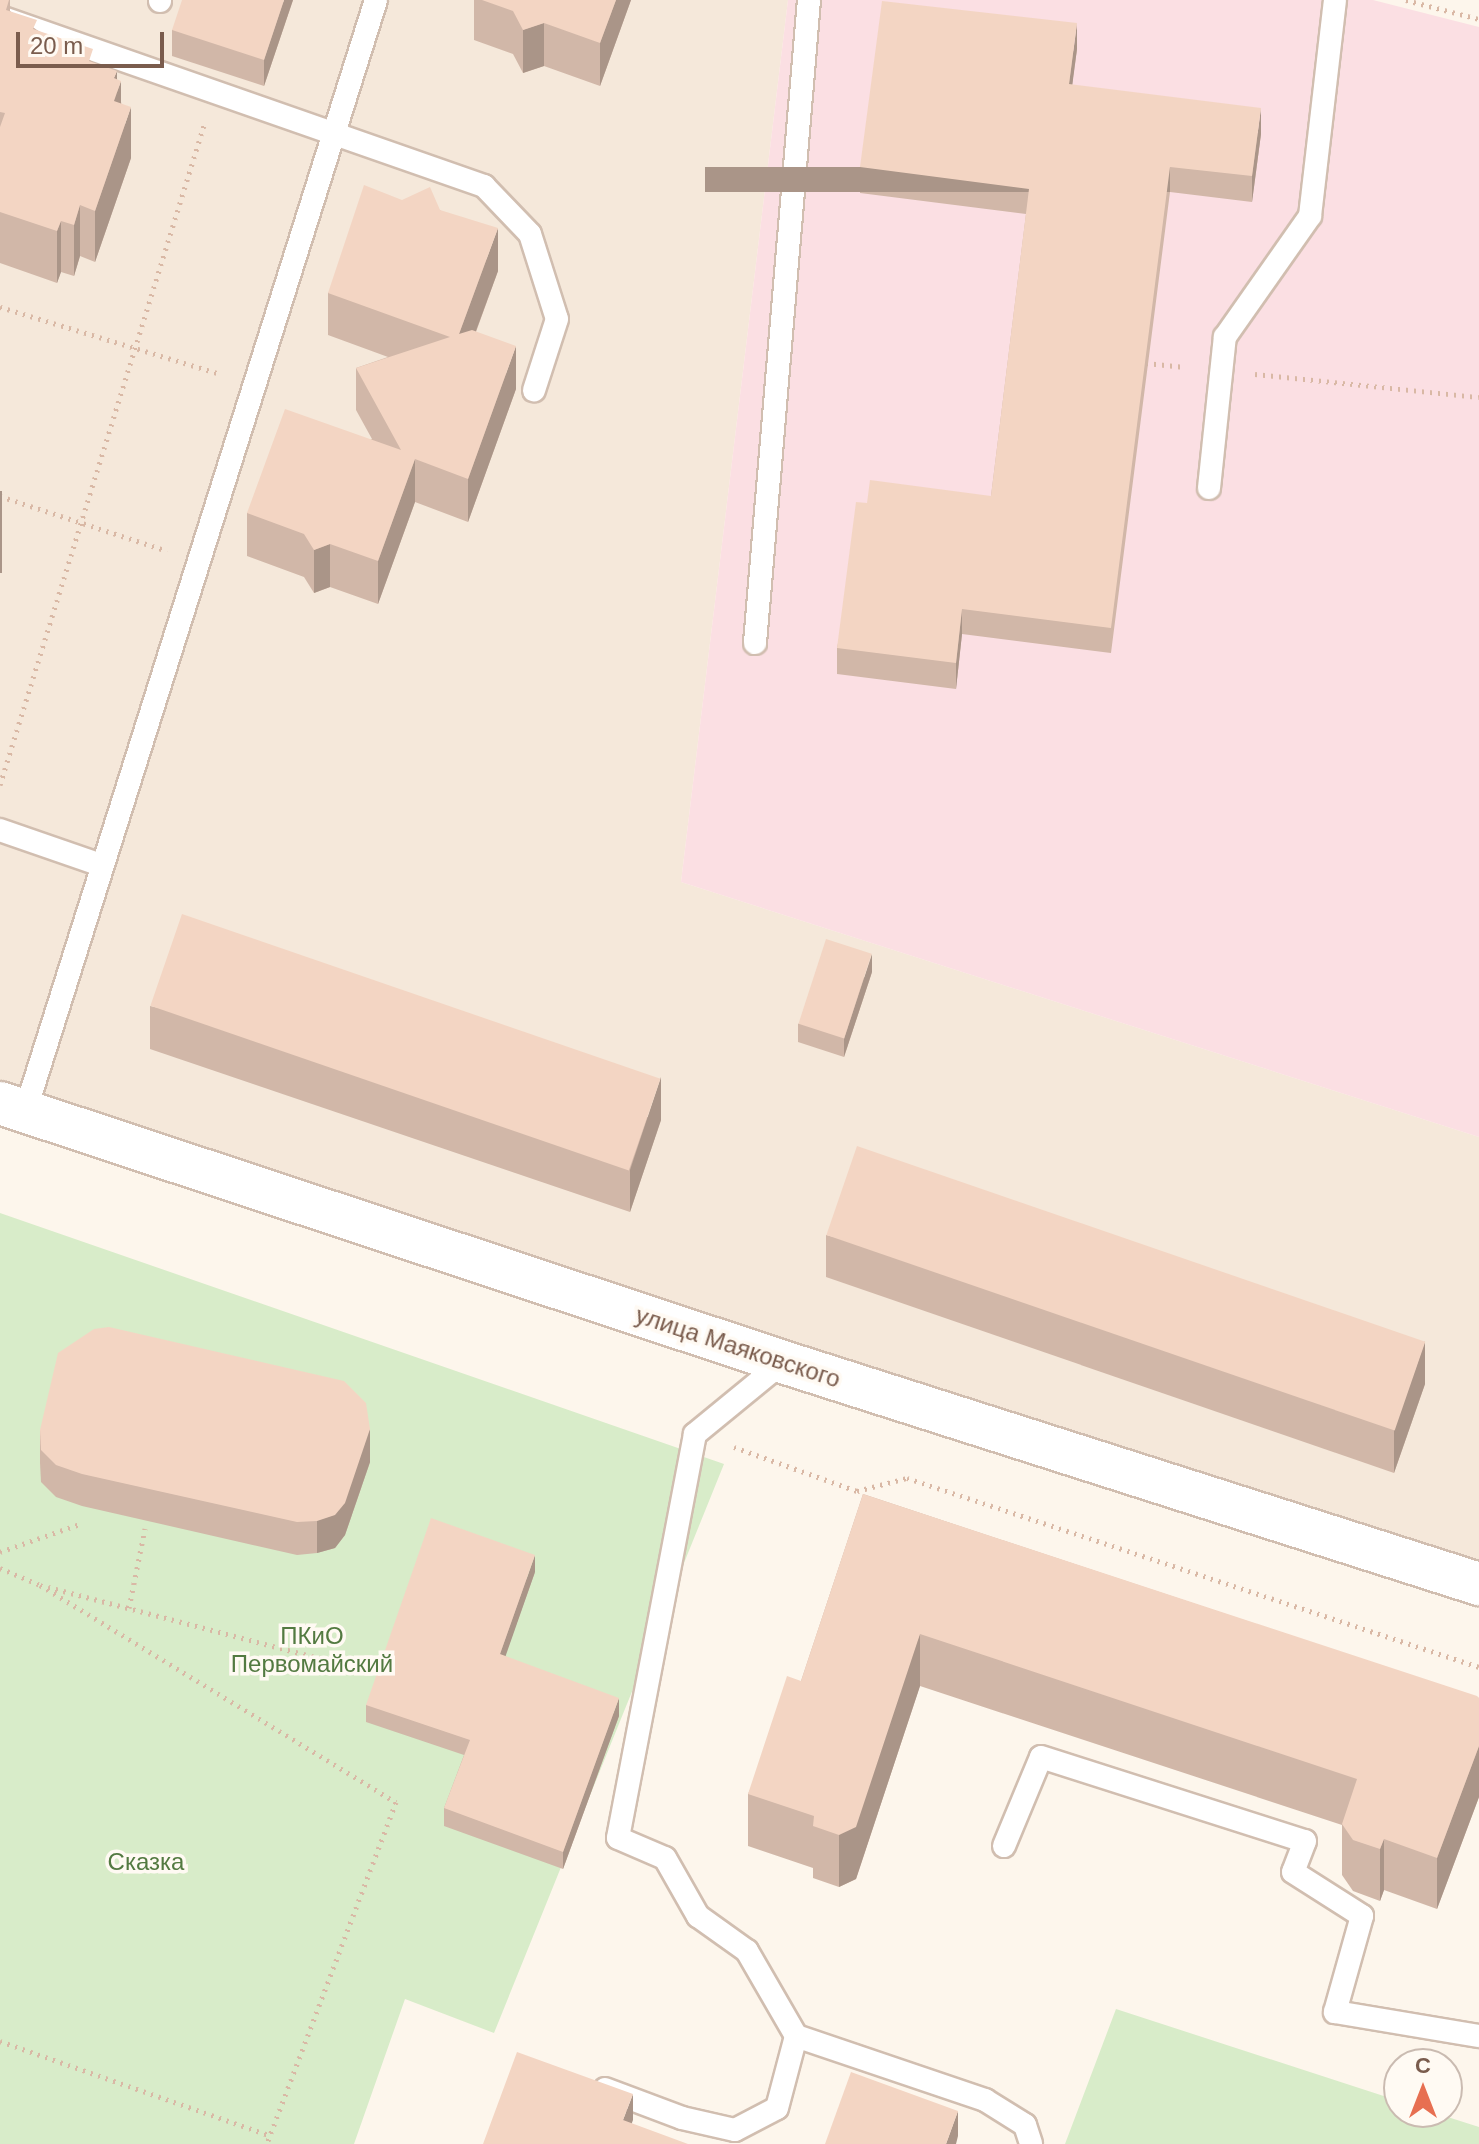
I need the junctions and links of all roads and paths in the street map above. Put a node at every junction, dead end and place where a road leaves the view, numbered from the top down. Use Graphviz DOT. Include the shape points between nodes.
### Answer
graph roads {
  1 [pos="376,0"];
  2 [pos="809,0"];
  3 [pos="1335,0"];
  4 [pos="1406,0"];
  5 [pos="0,17"];
  6 [pos="1479,19"];
  7 [pos="215,90"];
  8 [pos="335,130"];
  9 [pos="0,307"];
  10 [pos="135,349"];
  11 [pos="1146,363"];
  12 [pos="1221,371"];
  13 [pos="232,377"];
  14 [pos="534,390"];
  15 [pos="1479,397"];
  16 [pos="1209,488"];
  17 [pos="0,496"];
  18 [pos="81,523"];
  19 [pos="183,556"];
  20 [pos="755,643"];
  21 [pos="0,785"];
  22 [pos="0,830"];
  23 [pos="101,865"];
  24 [pos="12,1108"];
  25 [pos="783,1362"];
  26 [pos="695,1434"];
  27 [pos="80,1524"];
  28 [pos="145,1529"];
  29 [pos="0,1552"];
  30 [pos="0,1568"];
  31 [pos="1479,1584"];
  32 [pos="40,1585"];
  33 [pos="129,1608"];
  34 [pos="1479,1667"];
  35 [pos="371,1672"];
  36 [pos="1004,1846"];
  37 [pos="796,2036"];
  38 [pos="1479,2036"];
  39 [pos="0,2041"];
  40 [pos="580,2080"];
  41 [pos="269,2135"];
  42 [pos="267,2144"];
  43 [pos="1031,2144"];
  1 -- 8 [label="lane"];
  2 -- 20 [label="lane"];
  3 -- 12 [label="lane" via="1310,216 1225,337"];
  4 -- 6 [label="path"];
  5 -- 7 [label="lane"];
  7 -- 8 [label="lane"];
  7 -- 10 [label="path"];
  8 -- 14 [label="lane" via="484,186 530,234 557,319"];
  8 -- 23 [label="lane"];
  9 -- 10 [label="path"];
  10 -- 13 [label="path"];
  10 -- 18 [label="path"];
  11 -- 12 [label="path"];
  12 -- 15 [label="path"];
  12 -- 16 [label="lane"];
  17 -- 18 [label="path"];
  18 -- 19 [label="path"];
  18 -- 21 [label="path"];
  22 -- 23 [label="lane"];
  23 -- 24 [label="lane"];
  24 -- 25 [label="street, улица Маяковского"];
  25 -- 26 [label="lane"];
  25 -- 31 [label="street, улица Маяковского"];
  26 -- 34 [label="path" via="857,1491 907,1478"];
  26 -- 37 [label="lane" via="618,1838 665,1858 698,1916 747,1951"];
  27 -- 29 [label="path"];
  28 -- 33 [label="path"];
  30 -- 32 [label="path"];
  32 -- 33 [label="path"];
  32 -- 41 [label="path" via="396,1802"];
  33 -- 35 [label="path"];
  36 -- 38 [label="lane" via="1041,1757 1305,1841 1293,1872 1362,1916 1335,2012"];
  37 -- 40 [label="lane" via="777,2108 735,2130 682,2118"];
  37 -- 43 [label="lane" via="985,2100 1025,2125"];
  39 -- 41 [label="path"];
  41 -- 42 [label="path"];
}
